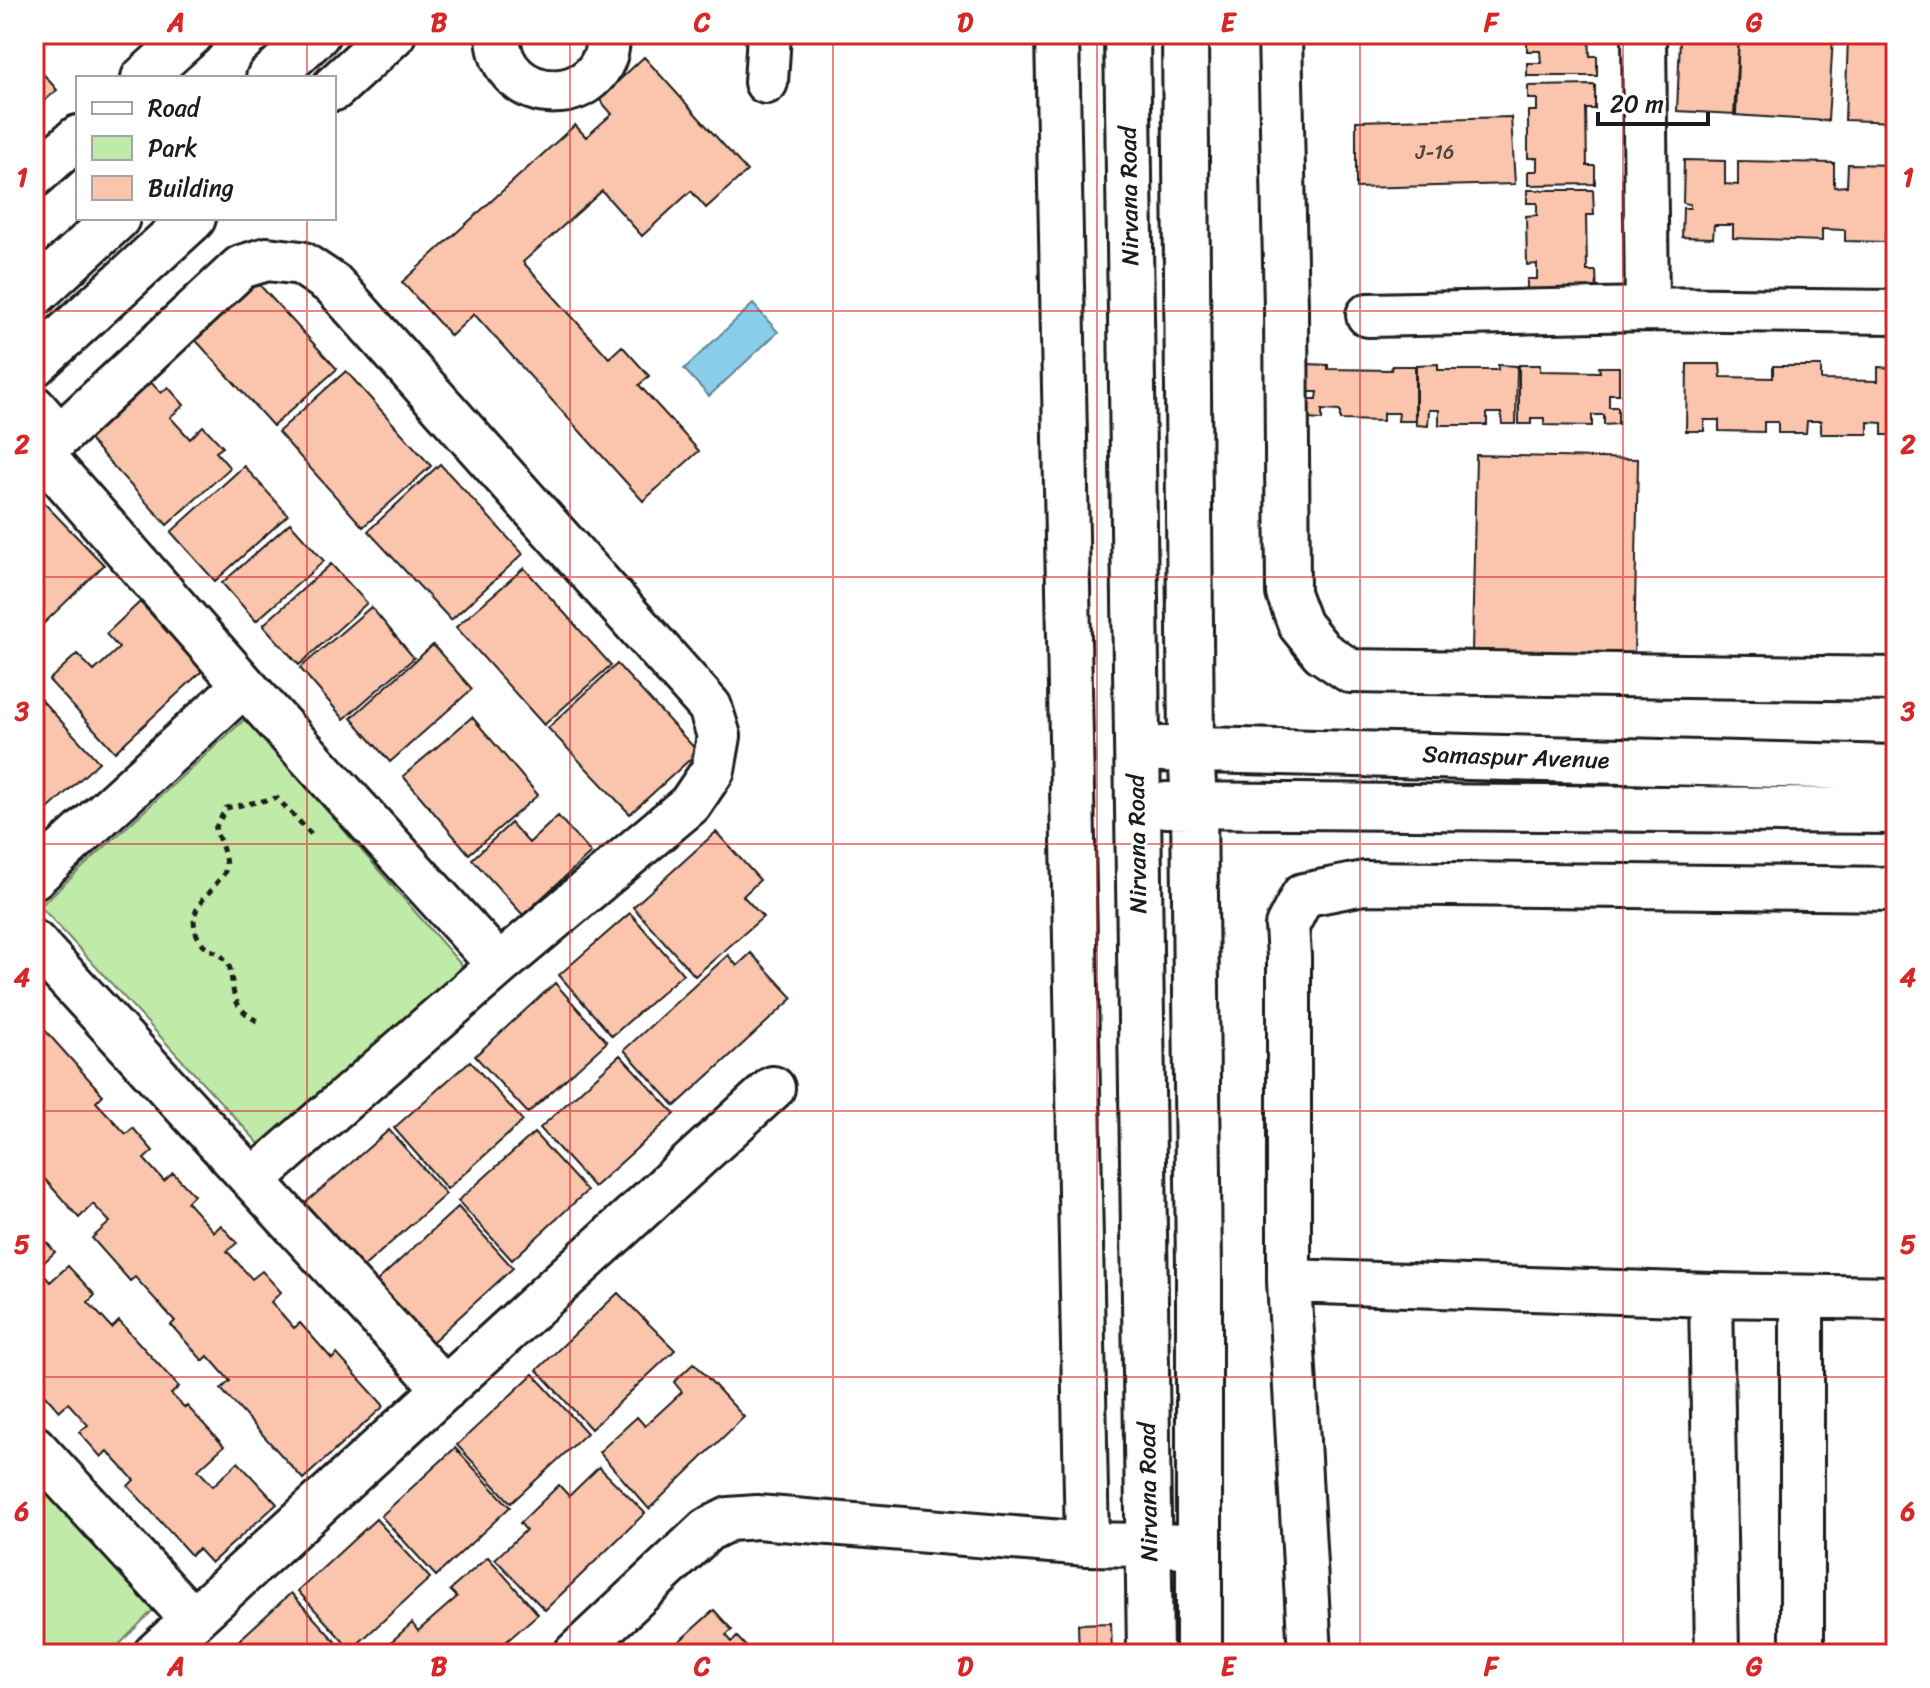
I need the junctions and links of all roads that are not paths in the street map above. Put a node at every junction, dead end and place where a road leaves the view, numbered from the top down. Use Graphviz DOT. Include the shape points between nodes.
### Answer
graph roads {
  1 [pos="192,34"];
  2 [pos="317,34"];
  3 [pos="393,34"];
  4 [pos="498,34"];
  5 [pos="608,34"];
  6 [pos="769,34"];
  7 [pos="1057,34"];
  8 [pos="1127,34"];
  9 [pos="1185,34"];
  10 [pos="1280,34"];
  11 [pos="1644,34"];
  12 [pos="145,76"];
  13 [pos="271,76"];
  14 [pos="766,82"];
  15 [pos="336,86"];
  16 [pos="76,139"];
  17 [pos="34,176"];
  18 [pos="115,220"];
  19 [pos="191,220"];
  20 [pos="34,294"];
  21 [pos="1647,309"];
  22 [pos="1896,312"];
  23 [pos="1368,315"];
  24 [pos="34,364"];
  25 [pos="34,407"];
  26 [pos="36,455"];
  27 [pos="1896,679"];
  28 [pos="244,685"];
  29 [pos="1191,748"];
  30 [pos="1136,749"];
  31 [pos="1896,768"];
  32 [pos="1194,804"];
  33 [pos="1137,806"];
  34 [pos="1896,811"];
  35 [pos="34,877"];
  36 [pos="1896,889"];
  37 [pos="34,942"];
  38 [pos="499,965"];
  39 [pos="773,1088"];
  40 [pos="253,1180"];
  41 [pos="1289,1281"];
  42 [pos="1711,1295"];
  43 [pos="1802,1297"];
  44 [pos="1896,1298"];
  45 [pos="445,1389"];
  46 [pos="34,1447"];
  47 [pos="1087,1544"];
  48 [pos="1149,1546"];
  49 [pos="1198,1546"];
  50 [pos="193,1620"];
  51 [pos="155,1654"];
  52 [pos="575,1654"];
  53 [pos="1150,1654"];
  54 [pos="1199,1654"];
  55 [pos="1310,1654"];
  56 [pos="1717,1654"];
  57 [pos="1802,1654"];
  1 -- 12 [label="street"];
  2 -- 13 [label="main road"];
  3 -- 15 [label="main road"];
  4 -- 5 [label="street" via="507,68 522,83 543,92 586,83 601,67"];
  6 -- 14 [label="street"];
  7 -- 47 [label="street"];
  8 -- 30 [label="main road, Nirvana Road"];
  9 -- 29 [label="main road, Nirvana Road"];
  10 -- 27 [label="street" via="1288,593 1300,625 1322,652 1350,671"];
  11 -- 21 [label="street"];
  16 -- 17 [label="street"];
  18 -- 20 [label="main road"];
  19 -- 24 [label="main road"];
  21 -- 22 [label="street"];
  21 -- 23 [label="street"];
  25 -- 26 [label="street" via="48,423"];
  26 -- 28 [label="street"];
  26 -- 38 [label="street" via="241,267 267,259 301,263 334,285 710,707 719,736 713,770 690,804"];
  28 -- 35 [label="street"];
  28 -- 38 [label="street"];
  29 -- 30 [label="main road, Samaspur Avenue"];
  29 -- 31 [label="main road, Samaspur Avenue"];
  29 -- 32 [label="main road, Nirvana Road"];
  30 -- 33 [label="main road, Nirvana Road"];
  32 -- 33 [label="main road, Samaspur Avenue"];
  32 -- 34 [label="main road, Samaspur Avenue"];
  32 -- 49 [label="main road, Nirvana Road"];
  33 -- 48 [label="main road, Nirvana Road"];
  36 -- 41 [label="street" via="1364,883 1303,895 1287,926"];
  37 -- 40 [label="street"];
  38 -- 40 [label="street"];
  39 -- 45 [label="street"];
  40 -- 45 [label="street"];
  41 -- 42 [label="street"];
  41 -- 55 [label="street"];
  42 -- 43 [label="street"];
  42 -- 56 [label="street"];
  43 -- 44 [label="street"];
  43 -- 57 [label="street"];
  45 -- 50 [label="street"];
  46 -- 50 [label="street"];
  47 -- 48 [label="street"];
  47 -- 52 [label="street" via="729,1519 707,1530"];
  48 -- 49 [label="street"];
  48 -- 53 [label="main road, Nirvana Road"];
  49 -- 54 [label="main road, Nirvana Road"];
  50 -- 51 [label="street"];
}
